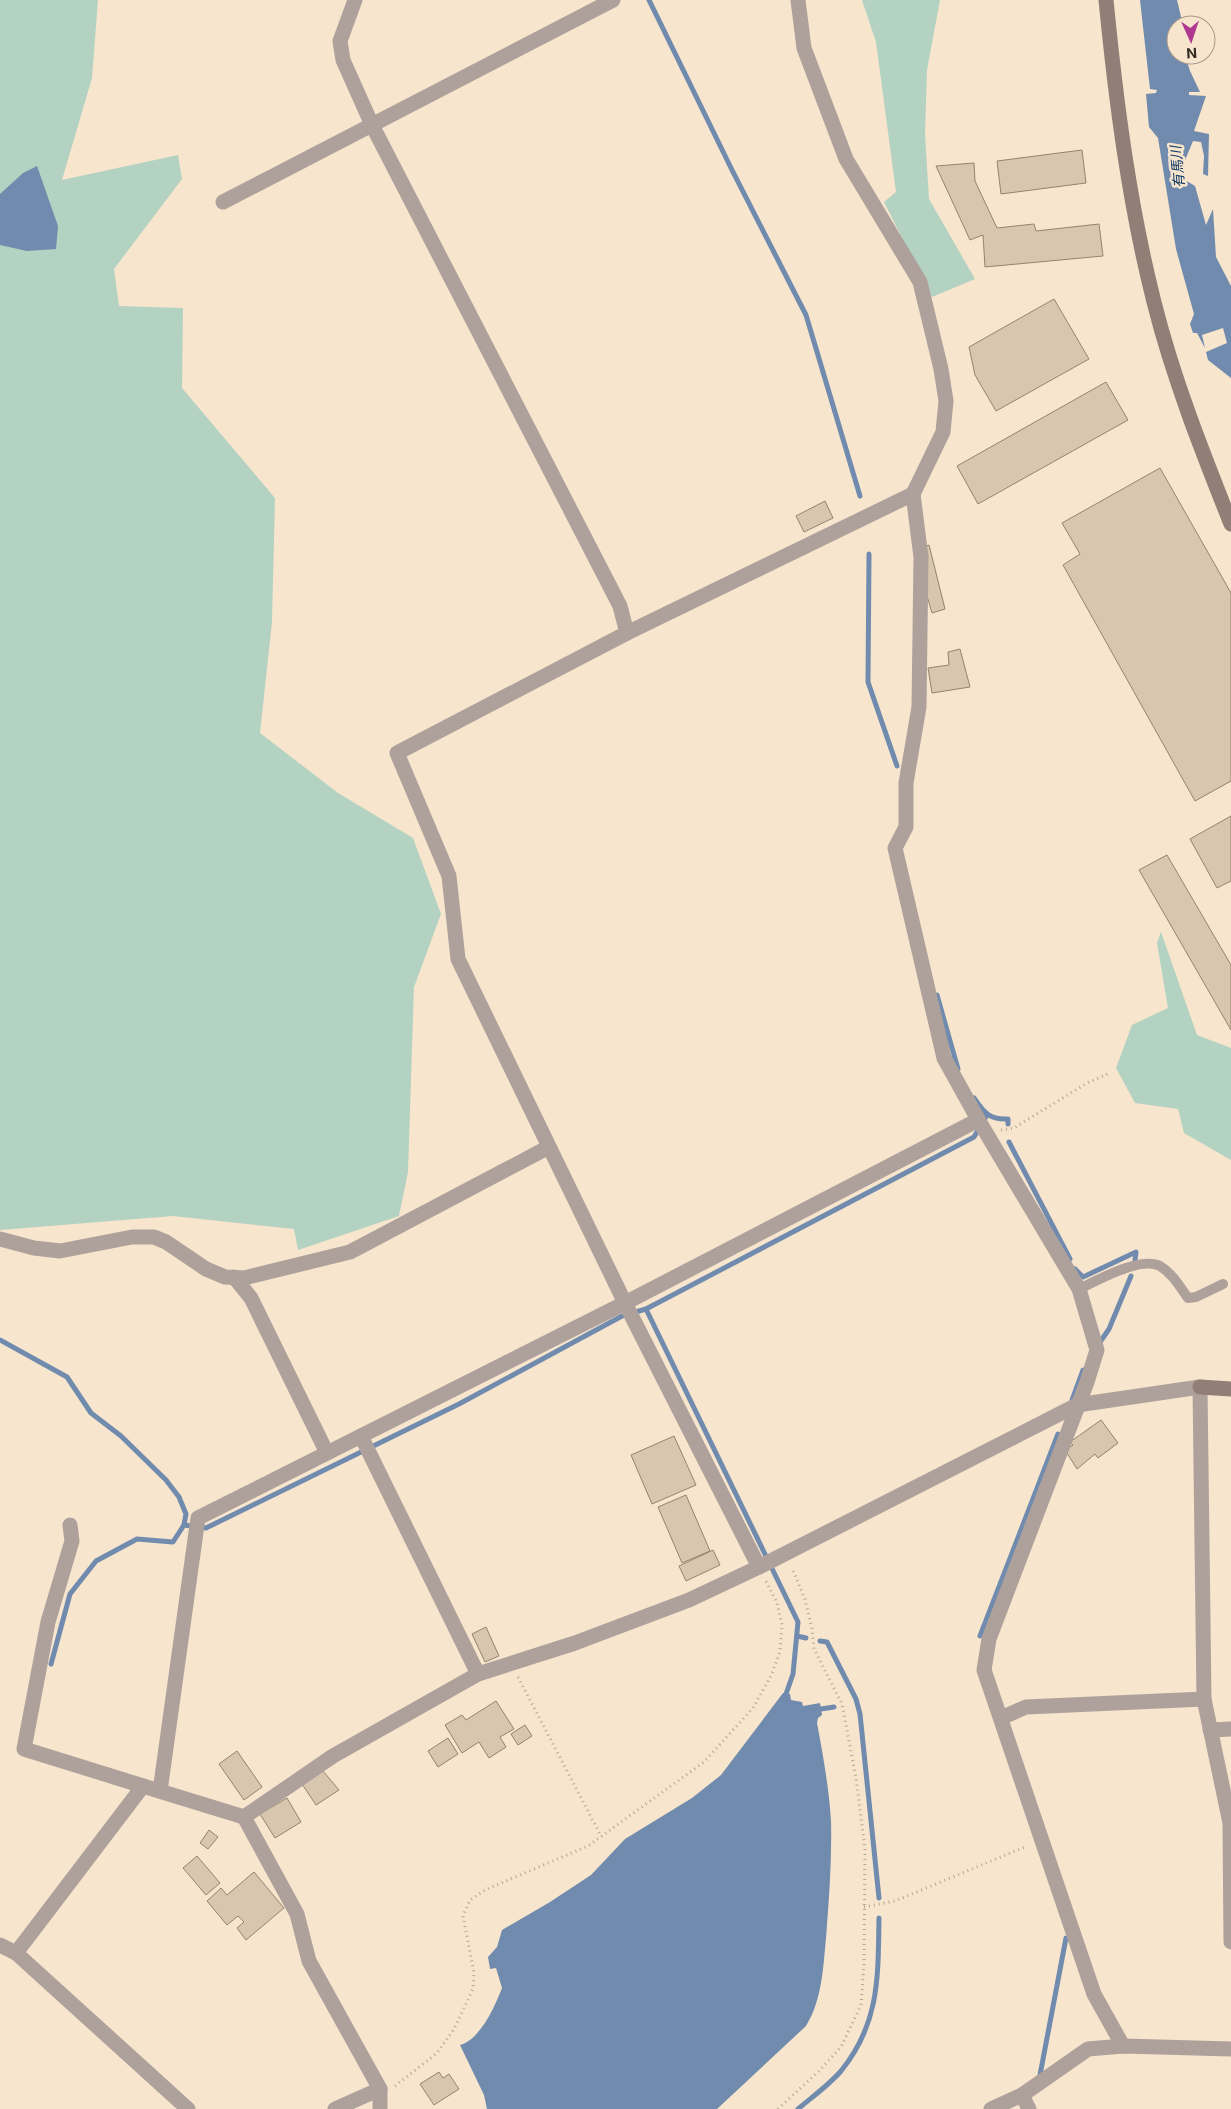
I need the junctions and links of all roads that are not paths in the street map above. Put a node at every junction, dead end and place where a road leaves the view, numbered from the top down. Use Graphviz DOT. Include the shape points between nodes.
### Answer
graph roads {
  1 [pos="355,0"];
  2 [pos="613,0"];
  3 [pos="798,0"];
  4 [pos="1106,0"];
  5 [pos="372,125"];
  6 [pos="223,202"];
  7 [pos="913,494"];
  8 [pos="1231,524"];
  9 [pos="627,633"];
  10 [pos="981,1125"];
  11 [pos="550,1147"];
  12 [pos="0,1240"];
  13 [pos="234,1277"];
  14 [pos="1223,1284"];
  15 [pos="1079,1289"];
  16 [pos="625,1303"];
  17 [pos="1200,1387"];
  18 [pos="1231,1389"];
  19 [pos="1077,1404"];
  20 [pos="360,1436"];
  21 [pos="327,1453"];
  22 [pos="70,1525"];
  23 [pos="759,1567"];
  24 [pos="478,1674"];
  25 [pos="1204,1699"];
  26 [pos="1005,1715"];
  27 [pos="1231,1729"];
  28 [pos="1210,1730"];
  29 [pos="143,1786"];
  30 [pos="160,1791"];
  31 [pos="244,1817"];
  32 [pos="1231,1942"];
  33 [pos="0,1945"];
  34 [pos="16,1953"];
  35 [pos="1123,2046"];
  36 [pos="1231,2049"];
  37 [pos="380,2089"];
  38 [pos="1022,2095"];
  39 [pos="188,2109"];
  40 [pos="335,2109"];
  41 [pos="380,2109"];
  42 [pos="991,2109"];
  43 [pos="1029,2109"];
  1 -- 5 [label="street" via="340,41 343,60"];
  2 -- 5 [label="street"];
  3 -- 7 [label="street" via="804,48 822,100 846,159 920,282 941,368 946,401 943,432"];
  4 -- 8 [label="street" via="1126,174 1154,304 1192,424"];
  5 -- 6 [label="street"];
  5 -- 9 [label="street" via="620,606"];
  7 -- 9 [label="street"];
  7 -- 10 [label="street" via="921,557 919,707 906,783 906,827 895,848 944,1058"];
  9 -- 11 [label="street" via="397,753 449,876 458,959"];
  10 -- 15 [label="street"];
  10 -- 16 [label="street"];
  11 -- 13 [label="street" via="350,1252 244,1278"];
  11 -- 16 [label="street"];
  12 -- 13 [label="street" via="60,1251 132,1237 154,1237 206,1269"];
  13 -- 21 [label="street" via="251,1298"];
  14 -- 15 [label="lane" via="1196,1298 1188,1298 1165,1270 1157,1265 1144,1264 1116,1271"];
  15 -- 19 [label="street" via="1096,1346"];
  16 -- 20 [label="street"];
  16 -- 23 [label="street"];
  17 -- 18 [label="street"];
  17 -- 19 [label="street"];
  17 -- 25 [label="street"];
  19 -- 23 [label="street"];
  19 -- 26 [label="street" via="989,1638 984,1670"];
  20 -- 21 [label="street"];
  20 -- 24 [label="street"];
  21 -- 30 [label="street" via="198,1518"];
  22 -- 29 [label="street" via="72,1541 48,1622 24,1749"];
  23 -- 24 [label="street" via="689,1600 575,1643"];
  24 -- 31 [label="street" via="333,1756"];
  25 -- 26 [label="street" via="1026,1707"];
  25 -- 28 [label="street"];
  26 -- 35 [label="street" via="1094,1994"];
  27 -- 28 [label="street"];
  28 -- 32 [label="street" via="1230,1823"];
  29 -- 30 [label="street"];
  29 -- 34 [label="street"];
  30 -- 31 [label="street"];
  31 -- 37 [label="street" via="297,1914 309,1961"];
  33 -- 34 [label="street"];
  34 -- 39 [label="street"];
  35 -- 36 [label="street"];
  35 -- 38 [label="street" via="1088,2049"];
  37 -- 40 [label="street"];
  37 -- 41 [label="street"];
  38 -- 42 [label="street"];
  38 -- 43 [label="street"];
}
